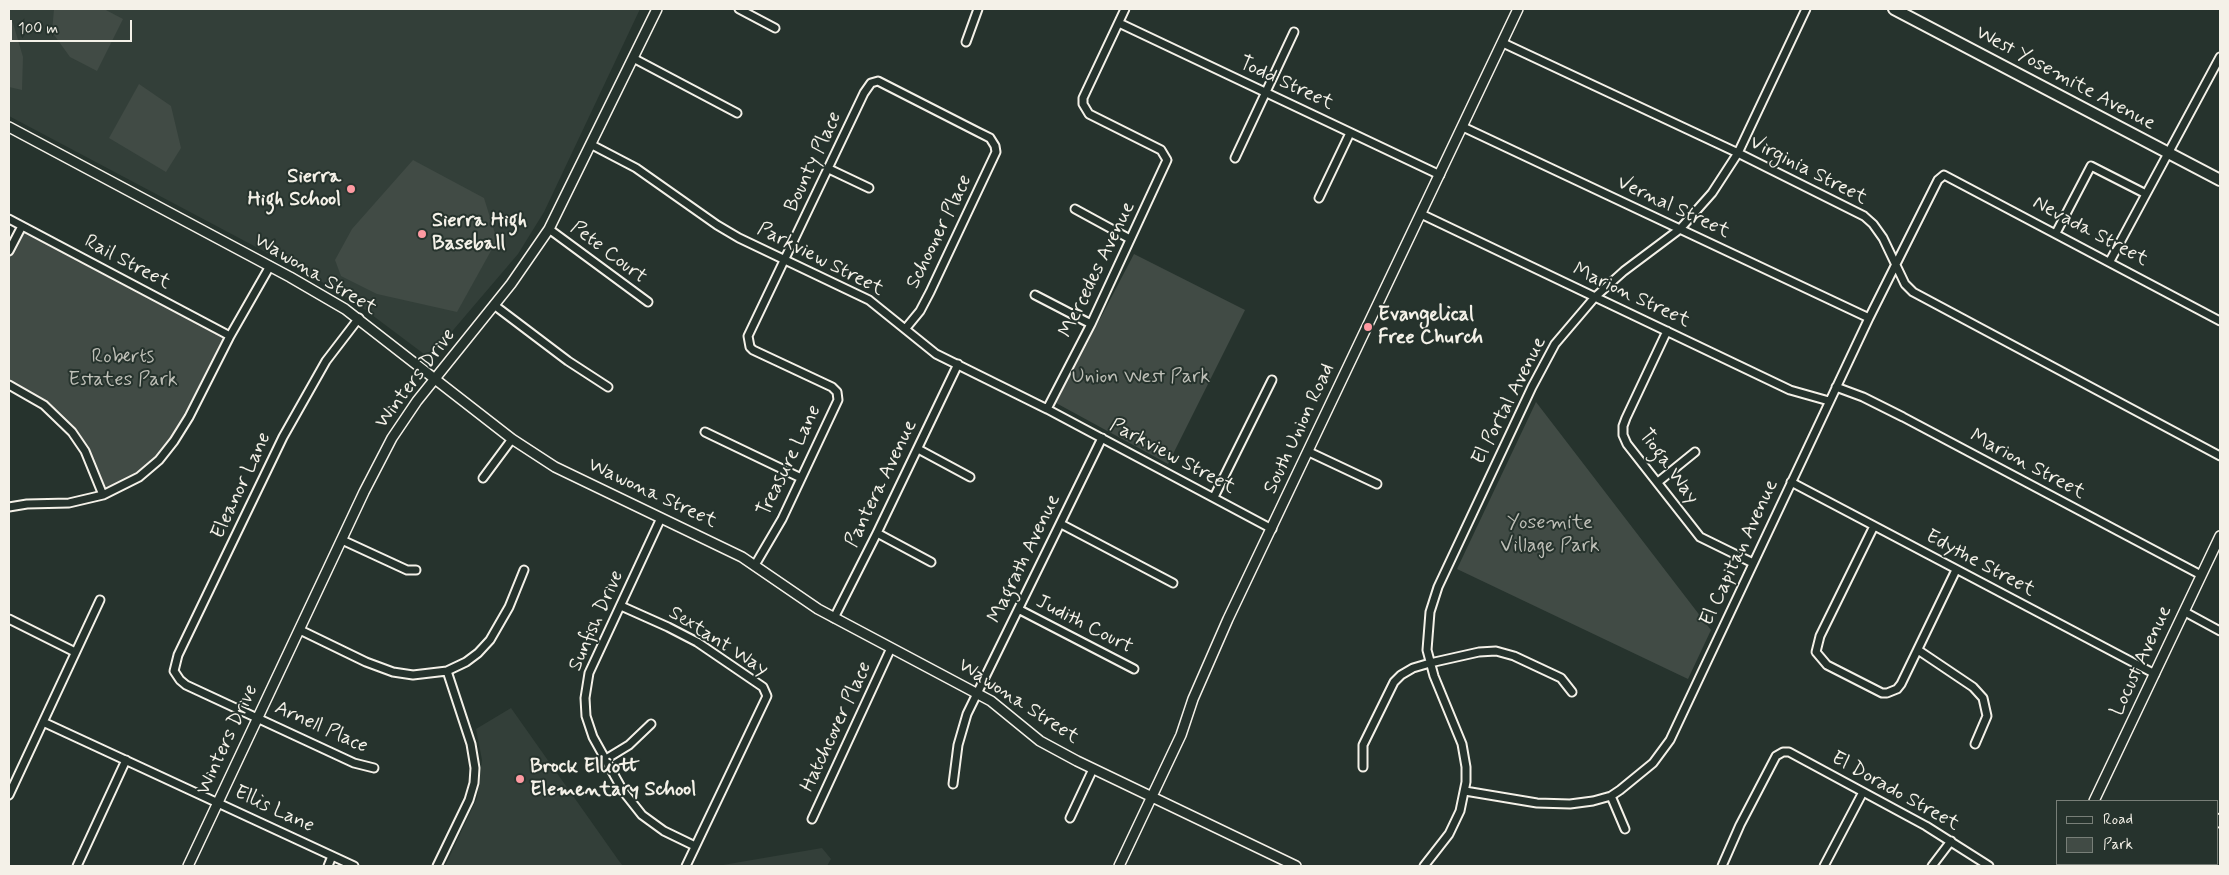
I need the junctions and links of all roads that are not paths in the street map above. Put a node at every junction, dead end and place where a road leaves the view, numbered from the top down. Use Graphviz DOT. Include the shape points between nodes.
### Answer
graph roads {
  1 [pos="657,9"];
  2 [pos="739,9"];
  3 [pos="978,9"];
  4 [pos="1125,9"];
  5 [pos="1518,9"];
  6 [pos="1806,9"];
  7 [pos="1894,9"];
  8 [pos="1119,22"];
  9 [pos="775,28"];
  10 [pos="1294,32"];
  11 [pos="966,42"];
  12 [pos="1503,43"];
  13 [pos="633,58"];
  14 [pos="2220,58"];
  15 [pos="1265,93"];
  16 [pos="737,113"];
  17 [pos="9,127"];
  18 [pos="1463,127"];
  19 [pos="1350,133"];
  20 [pos="592,145"];
  21 [pos="996,146"];
  22 [pos="2168,152"];
  23 [pos="1738,153"];
  24 [pos="1235,158"];
  25 [pos="829,169"];
  26 [pos="1440,175"];
  27 [pos="1944,175"];
  28 [pos="2220,180"];
  29 [pos="869,188"];
  30 [pos="2146,194"];
  31 [pos="1319,198"];
  32 [pos="1075,209"];
  33 [pos="1421,214"];
  34 [pos="9,219"];
  35 [pos="22,226"];
  36 [pos="549,229"];
  37 [pos="1680,229"];
  38 [pos="2056,233"];
  39 [pos="1130,239"];
  40 [pos="9,251"];
  41 [pos="785,260"];
  42 [pos="2110,261"];
  43 [pos="1896,265"];
  44 [pos="270,266"];
  45 [pos="1035,295"];
  46 [pos="1595,297"];
  47 [pos="648,302"];
  48 [pos="494,305"];
  49 [pos="359,318"];
  50 [pos="1869,318"];
  51 [pos="2220,321"];
  52 [pos="1090,324"];
  53 [pos="906,328"];
  54 [pos="751,330"];
  55 [pos="1667,331"];
  56 [pos="230,336"];
  57 [pos="958,364"];
  58 [pos="435,379"];
  59 [pos="1272,380"];
  60 [pos="9,385"];
  61 [pos="608,387"];
  62 [pos="1836,387"];
  63 [pos="1829,401"];
  64 [pos="1047,409"];
  65 [pos="705,432"];
  66 [pos="1102,438"];
  67 [pos="512,439"];
  68 [pos="918,449"];
  69 [pos="1309,452"];
  70 [pos="1695,452"];
  71 [pos="2220,456"];
  72 [pos="970,477"];
  73 [pos="482,478"];
  74 [pos="801,478"];
  75 [pos="1658,482"];
  76 [pos="1791,482"];
  77 [pos="1377,484"];
  78 [pos="103,495"];
  79 [pos="1214,497"];
  80 [pos="9,507"];
  81 [pos="661,518"];
  82 [pos="1061,524"];
  83 [pos="1874,526"];
  84 [pos="1272,530"];
  85 [pos="877,533"];
  86 [pos="2220,536"];
  87 [pos="342,540"];
  88 [pos="931,562"];
  89 [pos="1754,563"];
  90 [pos="755,565"];
  91 [pos="416,570"];
  92 [pos="524,570"];
  93 [pos="1956,570"];
  94 [pos="2201,575"];
  95 [pos="1173,583"];
  96 [pos="100,600"];
  97 [pos="621,606"];
  98 [pos="1020,610"];
  99 [pos="2184,612"];
  100 [pos="834,618"];
  101 [pos="9,619"];
  102 [pos="300,630"];
  103 [pos="2220,631"];
  104 [pos="891,648"];
  105 [pos="1918,650"];
  106 [pos="75,652"];
  107 [pos="1430,662"];
  108 [pos="1134,669"];
  109 [pos="447,672"];
  110 [pos="2155,674"];
  111 [pos="176,676"];
  112 [pos="1572,692"];
  113 [pos="977,693"];
  114 [pos="257,718"];
  115 [pos="43,722"];
  116 [pos="651,724"];
  117 [pos="1975,744"];
  118 [pos="606,759"];
  119 [pos="126,760"];
  120 [pos="1364,767"];
  121 [pos="374,768"];
  122 [pos="1092,769"];
  123 [pos="953,784"];
  124 [pos="1465,791"];
  125 [pos="1864,792"];
  126 [pos="9,795"];
  127 [pos="1610,796"];
  128 [pos="1151,798"];
  129 [pos="2094,800"];
  130 [pos="218,802"];
  131 [pos="1070,818"];
  132 [pos="812,819"];
  133 [pos="1625,829"];
  134 [pos="1950,841"];
  135 [pos="696,846"];
  136 [pos="332,856"];
  137 [pos="77,866"];
  138 [pos="188,866"];
  139 [pos="328,866"];
  140 [pos="354,866"];
  141 [pos="437,866"];
  142 [pos="686,866"];
  143 [pos="1119,866"];
  144 [pos="1296,866"];
  145 [pos="1424,866"];
  146 [pos="1722,866"];
  147 [pos="1824,866"];
  148 [pos="1932,866"];
  149 [pos="1989,866"];
  1 -- 13 [label="street, Winters Drive"];
  2 -- 9 [label="street"];
  3 -- 11 [label="street"];
  4 -- 8 [label="street"];
  5 -- 12 [label="street, South Union Road"];
  6 -- 23 [label="street, El Portal Avenue"];
  7 -- 22 [label="main road, West Yosemite Avenue"];
  8 -- 15 [label="street, Todd Street"];
  8 -- 39 [label="street, Mercedes Avenue" via="1083,104 1089,114 1155,146 1167,160"];
  10 -- 15 [label="street"];
  12 -- 18 [label="street, South Union Road"];
  12 -- 23 [label="street, Virginia Street"];
  13 -- 16 [label="street"];
  13 -- 20 [label="street, Winters Drive"];
  14 -- 22 [label="street"];
  15 -- 19 [label="street, Todd Street"];
  15 -- 24 [label="street"];
  17 -- 44 [label="street, Wawona Street"];
  18 -- 26 [label="street, South Union Road"];
  18 -- 37 [label="street, Vernal Street"];
  19 -- 26 [label="street, Todd Street"];
  19 -- 31 [label="street"];
  20 -- 36 [label="street, Winters Drive"];
  20 -- 41 [label="street, Parkview Street" via="636,168 716,225"];
  21 -- 25 [label="street, Bounty Place" via="990,138 878,81 868,87"];
  21 -- 53 [label="street, Schooner Place" via="930,292"];
  22 -- 28 [label="main road, West Yosemite Avenue"];
  22 -- 30 [label="street"];
  23 -- 37 [label="street, El Portal Avenue" via="1712,193"];
  23 -- 43 [label="street, Virginia Street" via="1864,216 1874,224"];
  25 -- 29 [label="street"];
  25 -- 41 [label="street, Bounty Place"];
  26 -- 33 [label="street, South Union Road"];
  27 -- 38 [label="street, Nevada Street"];
  27 -- 43 [label="street, El Capitan Avenue" via="1938,180"];
  30 -- 38 [label="street" via="2091,166"];
  30 -- 42 [label="street"];
  32 -- 39 [label="street"];
  33 -- 46 [label="street, Marion Street"];
  33 -- 69 [label="street, South Union Road"];
  34 -- 35 [label="street, Rail Street"];
  35 -- 40 [label="street"];
  35 -- 56 [label="street, Rail Street"];
  36 -- 47 [label="street, Pete Court"];
  36 -- 48 [label="street, Winters Drive"];
  37 -- 46 [label="street, El Portal Avenue"];
  37 -- 50 [label="street, Vernal Street"];
  38 -- 42 [label="street, Nevada Street"];
  39 -- 52 [label="street, Mercedes Avenue"];
  41 -- 53 [label="street, Parkview Street" via="869,300"];
  41 -- 54 [label="street, Bounty Place"];
  42 -- 51 [label="street, Nevada Street"];
  43 -- 50 [label="street, El Capitan Avenue"];
  43 -- 71 [label="street, Virginia Street" via="1905,284 1930,303"];
  44 -- 49 [label="street, Wawona Street"];
  44 -- 56 [label="street"];
  45 -- 52 [label="street"];
  46 -- 55 [label="street, Marion Street"];
  46 -- 107 [label="street, El Portal Avenue" via="1555,344 1536,378 1438,587 1427,634"];
  48 -- 58 [label="street, Winters Drive"];
  48 -- 61 [label="street"];
  49 -- 58 [label="street, Wawona Street"];
  49 -- 111 [label="street, Eleanor Lane" via="326,361 283,437 178,655 174,664"];
  50 -- 62 [label="street, El Capitan Avenue"];
  52 -- 64 [label="street, Mercedes Avenue"];
  53 -- 57 [label="street, Parkview Street" via="936,354"];
  54 -- 74 [label="street, Treasure Lane" via="748,336 753,350 832,386 837,392 838,400"];
  55 -- 63 [label="street, Marion Street" via="1790,390"];
  55 -- 75 [label="street, Tioga Way" via="1623,426 1627,444"];
  56 -- 78 [label="street" via="189,417 160,460 139,477"];
  57 -- 64 [label="street, Parkview Street"];
  57 -- 68 [label="street, Pantera Avenue"];
  58 -- 67 [label="street, Wawona Street"];
  58 -- 87 [label="street, Winters Drive" via="392,438"];
  59 -- 79 [label="street"];
  60 -- 78 [label="street" via="44,405 72,432 85,451"];
  62 -- 63 [label="street, El Capitan Avenue"];
  62 -- 94 [label="street, Marion Street" via="1904,417"];
  63 -- 76 [label="street, El Capitan Avenue"];
  64 -- 66 [label="street, Parkview Street"];
  65 -- 74 [label="street"];
  66 -- 79 [label="street, Parkview Street"];
  66 -- 82 [label="street, Magrath Avenue"];
  67 -- 73 [label="street"];
  67 -- 81 [label="street, Wawona Street" via="555,467"];
  68 -- 72 [label="street"];
  68 -- 85 [label="street, Pantera Avenue"];
  69 -- 77 [label="street"];
  69 -- 84 [label="street, South Union Road"];
  70 -- 75 [label="street"];
  74 -- 90 [label="street, Treasure Lane"];
  75 -- 89 [label="street, Tioga Way" via="1700,537"];
  76 -- 83 [label="street, Edythe Street"];
  76 -- 89 [label="street, El Capitan Avenue"];
  78 -- 80 [label="street" via="69,503"];
  79 -- 84 [label="street, Parkview Street"];
  81 -- 90 [label="street, Wawona Street"];
  81 -- 97 [label="street, Sunfish Drive"];
  82 -- 95 [label="street"];
  82 -- 98 [label="street, Magrath Avenue"];
  83 -- 93 [label="street, Edythe Street"];
  83 -- 105 [label="street" via="1820,636 1816,652 1827,664 1875,690 1887,693 1901,684"];
  84 -- 128 [label="street, South Union Road" via="1228,620 1181,735"];
  85 -- 88 [label="street"];
  85 -- 100 [label="street, Pantera Avenue"];
  86 -- 94 [label="street, Locust Avenue"];
  87 -- 91 [label="street" via="407,570"];
  87 -- 102 [label="street, Winters Drive"];
  89 -- 127 [label="street, El Capitan Avenue" via="1670,740 1644,772"];
  90 -- 100 [label="street, Wawona Street"];
  92 -- 109 [label="street" via="509,607 490,640 466,662"];
  93 -- 105 [label="street"];
  93 -- 110 [label="street, Edythe Street"];
  94 -- 99 [label="street, Locust Avenue"];
  96 -- 106 [label="street"];
  97 -- 118 [label="street, Sunfish Drive" via="589,673 586,690 586,716 593,737"];
  97 -- 135 [label="street, Sextant Way" via="697,642 763,687 767,696"];
  98 -- 108 [label="street, Judith Court"];
  98 -- 113 [label="street, Magrath Avenue"];
  99 -- 103 [label="street"];
  99 -- 110 [label="street, Locust Avenue"];
  100 -- 104 [label="street, Wawona Street"];
  101 -- 106 [label="street"];
  102 -- 109 [label="street" via="393,672 413,676"];
  102 -- 114 [label="street, Winters Drive"];
  104 -- 113 [label="street, Wawona Street"];
  104 -- 132 [label="street, Hatchcover Place"];
  105 -- 117 [label="street" via="1973,687 1983,698 1986,716"];
  106 -- 115 [label="street"];
  107 -- 112 [label="street" via="1496,651 1561,678"];
  107 -- 120 [label="street" via="1413,668 1394,682 1363,745"];
  107 -- 124 [label="street, El Portal Avenue" via="1462,744 1466,767"];
  109 -- 141 [label="street" via="471,744 475,768 469,800"];
  110 -- 129 [label="street, Locust Avenue"];
  111 -- 114 [label="street, Arnell Place" via="186,685"];
  113 -- 122 [label="street, Wawona Street" via="1040,741"];
  113 -- 123 [label="street, Magrath Avenue" via="958,745"];
  114 -- 121 [label="street, Arnell Place" via="354,763"];
  114 -- 130 [label="street, Winters Drive"];
  115 -- 119 [label="street, Ellis Lane"];
  115 -- 126 [label="street"];
  116 -- 118 [label="street" via="629,745"];
  118 -- 135 [label="street, Sunfish Drive" via="623,791 642,815 664,832"];
  119 -- 130 [label="street, Ellis Lane"];
  119 -- 137 [label="street"];
  122 -- 128 [label="street, Wawona Street"];
  122 -- 131 [label="street"];
  124 -- 127 [label="street, El Capitan Avenue" via="1537,803 1570,804"];
  124 -- 145 [label="street, El Portal Avenue" via="1460,811 1448,834"];
  125 -- 134 [label="street, El Dorado Street"];
  125 -- 146 [label="street, El Dorado Street" via="1789,752 1783,752 1776,756"];
  125 -- 147 [label="street"];
  127 -- 133 [label="street"];
  128 -- 143 [label="street, South Union Road"];
  128 -- 144 [label="street, Wawona Street"];
  130 -- 136 [label="street, Ellis Lane"];
  130 -- 138 [label="street, Winters Drive"];
  134 -- 148 [label="street"];
  134 -- 149 [label="street, El Dorado Street"];
  135 -- 142 [label="street"];
  136 -- 139 [label="street"];
  136 -- 140 [label="street, Ellis Lane"];
}
